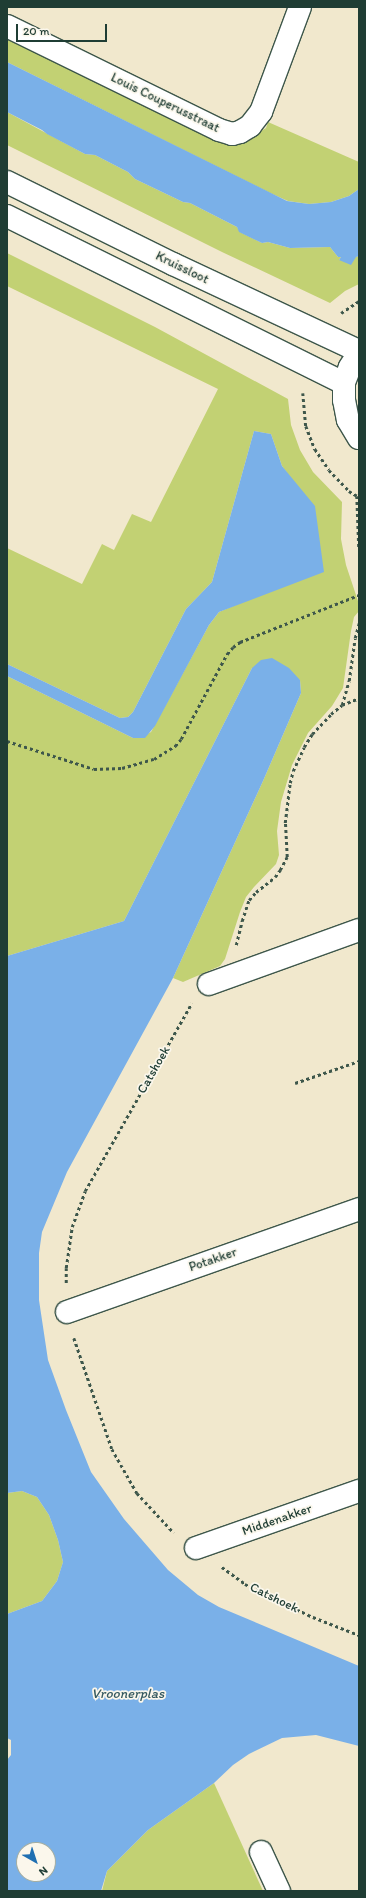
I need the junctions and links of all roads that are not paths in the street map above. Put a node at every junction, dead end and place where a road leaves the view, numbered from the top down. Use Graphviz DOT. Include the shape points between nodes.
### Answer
graph roads {
  1 [pos="300,7"];
  2 [pos="7,26"];
  3 [pos="7,182"];
  4 [pos="7,216"];
  5 [pos="359,352"];
  6 [pos="344,383"];
  7 [pos="359,438"];
  8 [pos="359,930"];
  9 [pos="209,984"];
  10 [pos="359,1209"];
  11 [pos="67,1312"];
  12 [pos="359,1491"];
  13 [pos="196,1548"];
  14 [pos="261,1852"];
  15 [pos="279,1891"];
  1 -- 2 [label="street, Louis Couperusstraat" via="261,112 250,126 232,134 219,130"];
  3 -- 5 [label="street, Kruissloot"];
  4 -- 6 [label="street"];
  5 -- 6 [label="street"];
  6 -- 7 [label="street" via="345,411"];
  8 -- 9 [label="street"];
  10 -- 11 [label="street, Potakker"];
  12 -- 13 [label="street, Middenakker"];
  14 -- 15 [label="street"];
}
